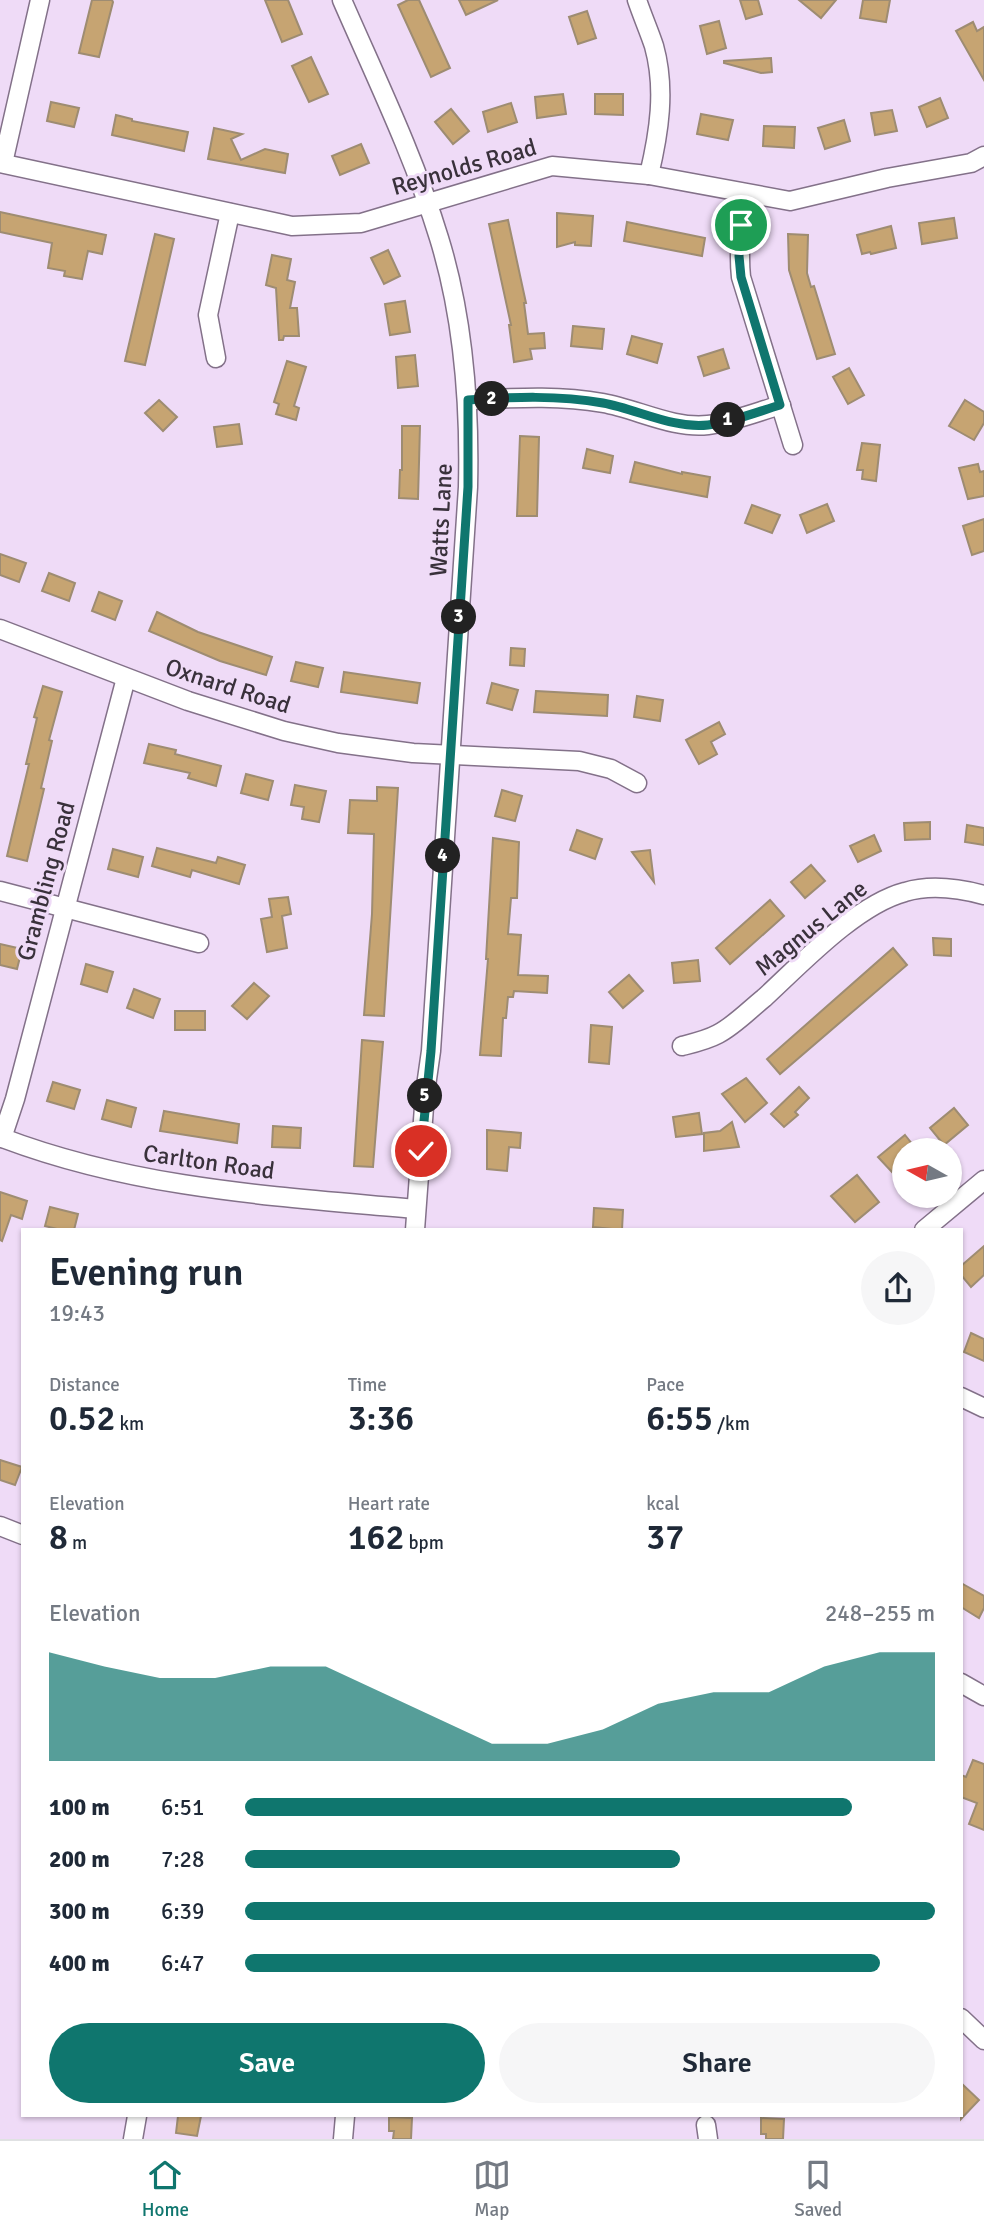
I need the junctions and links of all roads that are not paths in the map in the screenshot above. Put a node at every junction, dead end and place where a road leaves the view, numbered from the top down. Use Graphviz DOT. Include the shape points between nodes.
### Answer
graph roads {
  1 [pos="40,0"];
  2 [pos="342,0"];
  3 [pos="637,0"];
  4 [pos="984,156"];
  5 [pos="2,163"];
  6 [pos="649,175"];
  7 [pos="747,194"];
  8 [pos="427,204"];
  9 [pos="230,213"];
  10 [pos="216,358"];
  11 [pos="468,400"];
  12 [pos="780,405"];
  13 [pos="793,445"];
  14 [pos="0,629"];
  15 [pos="126,678"];
  16 [pos="450,754"];
  17 [pos="637,783"];
  18 [pos="0,891"];
  19 [pos="984,895"];
  20 [pos="64,909"];
  21 [pos="199,943"];
  22 [pos="682,1046"];
  23 [pos="1,1138"];
  24 [pos="984,1180"];
  25 [pos="416,1209"];
  26 [pos="415,1228"];
  27 [pos="926,1228"];
  28 [pos="963,1398"];
  29 [pos="984,1408"];
  30 [pos="0,1526"];
  31 [pos="21,1534"];
  32 [pos="963,1685"];
  33 [pos="984,1696"];
  34 [pos="963,2020"];
  35 [pos="984,2040"];
  36 [pos="137,2117"];
  37 [pos="345,2117"];
  38 [pos="133,2139"];
  39 [pos="343,2139"];
  1 -- 5 [label="street"];
  2 -- 8 [label="street, Watts Lane"];
  3 -- 6 [label="street" via="654,47 660,88 659,127"];
  4 -- 7 [label="street, Reynolds Road" via="971,163 790,201"];
  5 -- 9 [label="street, Reynolds Road"];
  6 -- 7 [label="street, Reynolds Road"];
  6 -- 8 [label="street, Reynolds Road" via="552,166"];
  7 -- 12 [label="street" via="741,225 741,277"];
  8 -- 9 [label="street, Reynolds Road" via="361,223 292,226"];
  8 -- 11 [label="street, Watts Lane" via="451,286"];
  9 -- 10 [label="street" via="208,315"];
  11 -- 12 [label="street" via="580,399 675,422 708,425"];
  11 -- 16 [label="street, Watts Lane" via="468,487"];
  12 -- 13 [label="street"];
  14 -- 15 [label="street, Oxnard Road"];
  15 -- 16 [label="street, Oxnard Road" via="284,731 338,743"];
  15 -- 20 [label="street, Grambling Road"];
  16 -- 17 [label="street, Oxnard Road" via="579,761 611,769"];
  16 -- 25 [label="street, Watts Lane"];
  18 -- 20 [label="street"];
  19 -- 22 [label="street, Magnus Lane" via="934,887 889,898 840,931 736,1022 708,1039"];
  20 -- 21 [label="street"];
  20 -- 23 [label="street, Grambling Road"];
  23 -- 25 [label="street, Carlton Road" via="61,1158 181,1186"];
  24 -- 27 [label="street"];
  25 -- 26 [label="street, Watts Lane"];
  28 -- 29 [label="street"];
  30 -- 31 [label="street"];
  32 -- 33 [label="street"];
  34 -- 35 [label="street"];
  36 -- 38 [label="street"];
  37 -- 39 [label="street"];
}
